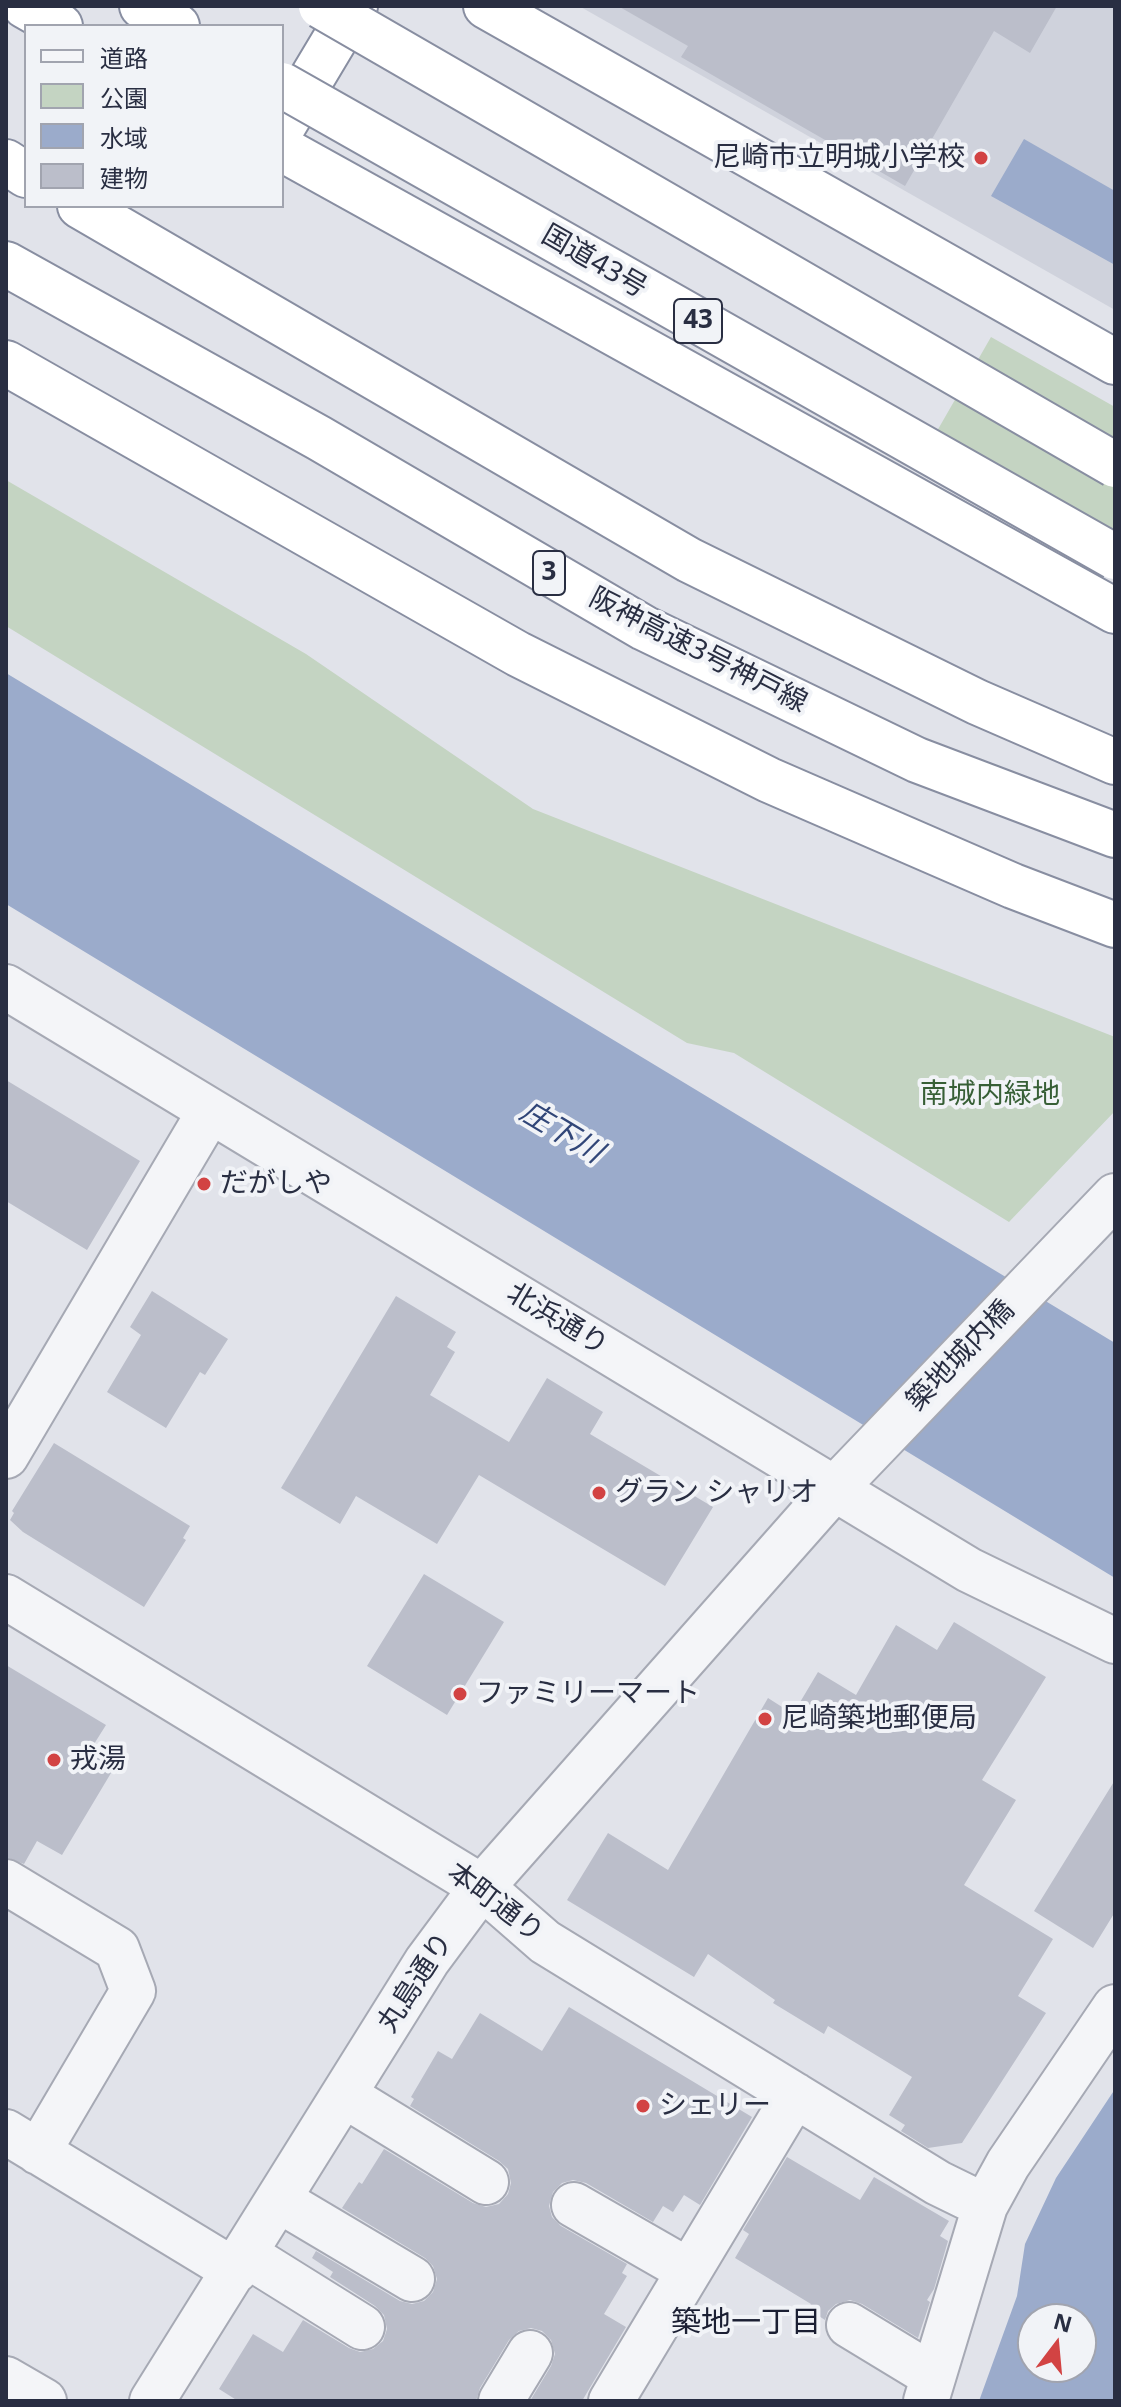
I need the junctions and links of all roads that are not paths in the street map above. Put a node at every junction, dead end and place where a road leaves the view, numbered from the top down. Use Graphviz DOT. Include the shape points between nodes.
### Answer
graph roads {
  1 [pos="25,6"];
  2 [pos="142,6"];
  3 [pos="321,6"];
  4 [pos="355,6"];
  5 [pos="486,6"];
  6 [pos="56,24"];
  7 [pos="174,24"];
  8 [pos="284,86"];
  9 [pos="284,125"];
  10 [pos="284,150"];
  11 [pos="6,162"];
  12 [pos="24,174"];
  13 [pos="83,208"];
  14 [pos="6,264"];
  15 [pos="1115,362"];
  16 [pos="6,363"];
  17 [pos="1115,465"];
  18 [pos="1115,557"];
  19 [pos="1115,611"];
  20 [pos="1115,762"];
  21 [pos="1115,835"];
  22 [pos="1115,925"];
  23 [pos="6,987"];
  24 [pos="210,1111"];
  25 [pos="1115,1196"];
  26 [pos="6,1456"];
  27 [pos="848,1475"];
  28 [pos="6,1597"];
  29 [pos="1115,1641"];
  30 [pos="6,1882"];
  31 [pos="482,1887"];
  32 [pos="1115,2007"];
  33 [pos="349,2086"];
  34 [pos="795,2095"];
  35 [pos="434,2126"];
  36 [pos="22,2142"];
  37 [pos="486,2182"];
  38 [pos="279,2200"];
  39 [pos="985,2206"];
  40 [pos="574,2218"];
  41 [pos="240,2262"];
  42 [pos="412,2279"];
  43 [pos="682,2282"];
  44 [pos="849,2325"];
  45 [pos="362,2327"];
  46 [pos="530,2353"];
  47 [pos="6,2379"];
  48 [pos="929,2389"];
  49 [pos="488,2397"];
  50 [pos="44,2401"];
  51 [pos="152,2401"];
  52 [pos="611,2401"];
  1 -- 6 [label="highway"];
  2 -- 7 [label="highway"];
  3 -- 17 [label="highway, bridge"];
  4 -- 9 [label="highway"];
  5 -- 15 [label="highway"];
  8 -- 18 [label="highway, 国道43号 / 43, bridge"];
  10 -- 19 [label="highway"];
  11 -- 12 [label="highway"];
  13 -- 20 [label="highway" via="689,560 977,702"];
  14 -- 21 [label="highway, 阪神高速3号神戸線 / 3" via="644,628 917,760"];
  16 -- 22 [label="highway" via="518,654 769,780"];
  23 -- 24 [label="street, 北浜通り"];
  24 -- 26 [label="street"];
  24 -- 27 [label="street, 北浜通り"];
  25 -- 27 [label="street, 築地城内橋"];
  27 -- 29 [label="street, 北浜通り" via="969,1570"];
  27 -- 31 [label="street, 丸島通り"];
  28 -- 31 [label="street, 本町通り"];
  30 -- 36 [label="street" via="117,1949 133,1991"];
  31 -- 33 [label="street, 丸島通り" via="427,1961"];
  31 -- 34 [label="street, 本町通り" via="545,1942"];
  32 -- 39 [label="street"];
  33 -- 35 [label="street"];
  33 -- 37 [label="street"];
  33 -- 38 [label="street, 丸島通り"];
  34 -- 39 [label="street, 本町通り"];
  34 -- 43 [label="street"];
  36 -- 41 [label="street"];
  38 -- 41 [label="street, 丸島通り"];
  38 -- 42 [label="street"];
  39 -- 48 [label="street"];
  40 -- 43 [label="street"];
  41 -- 45 [label="street"];
  41 -- 51 [label="street, 丸島通り"];
  43 -- 52 [label="street"];
  44 -- 48 [label="street"];
  46 -- 49 [label="street"];
  47 -- 50 [label="street"];
}
